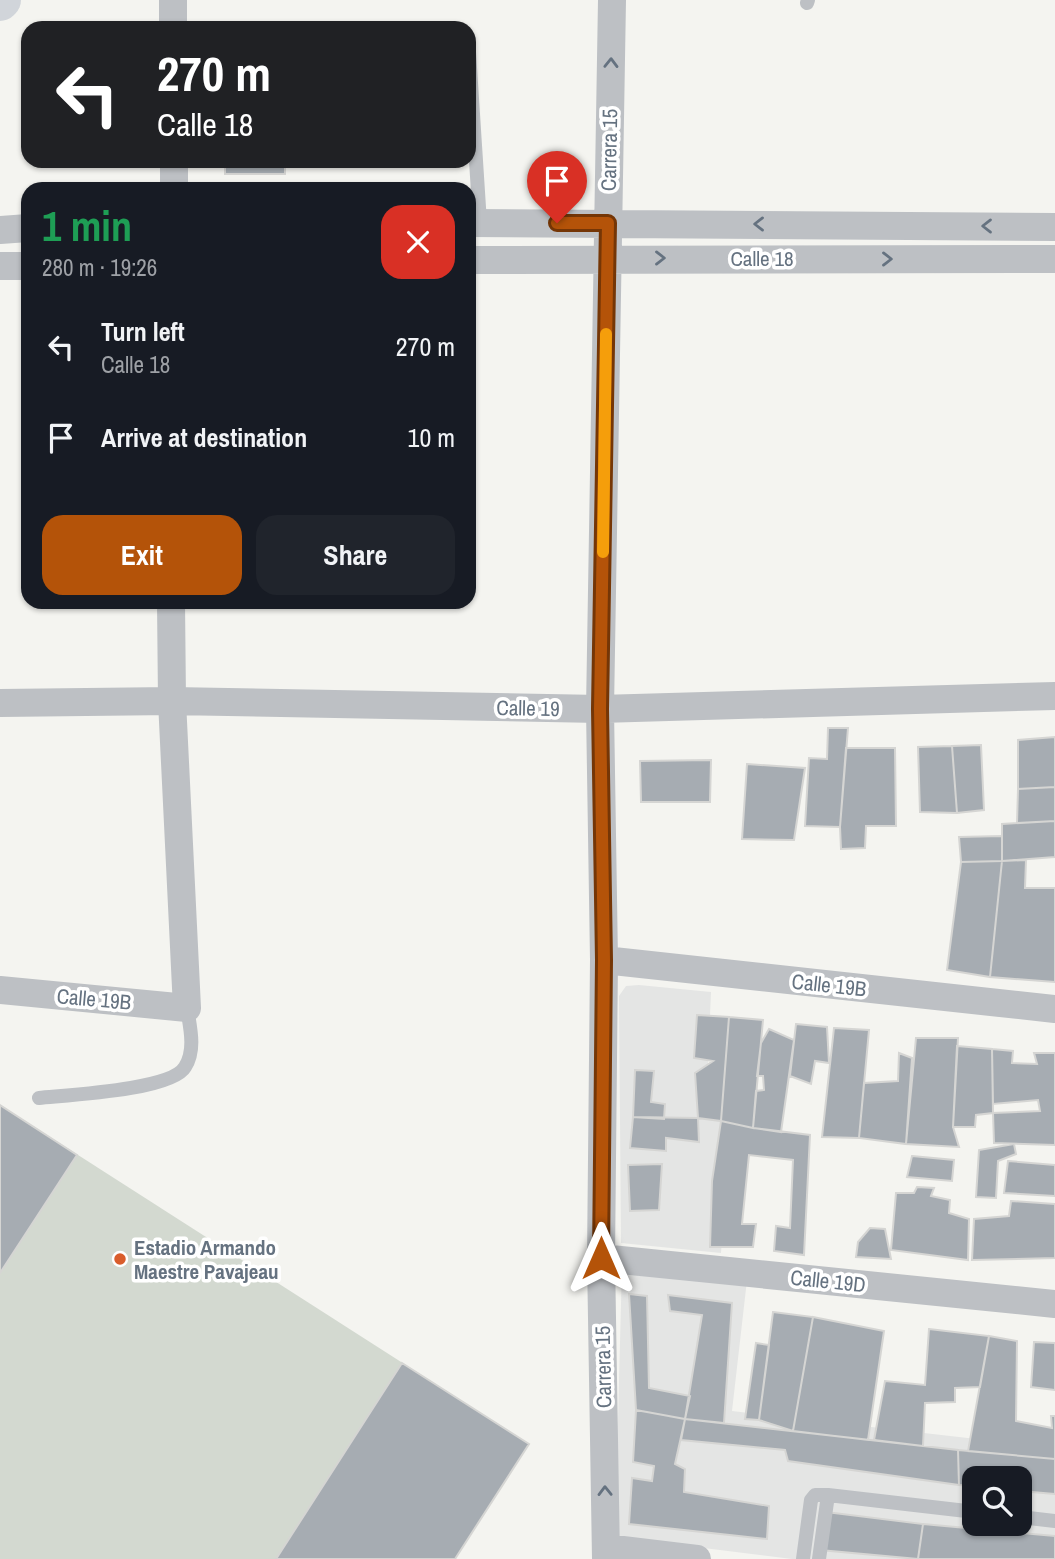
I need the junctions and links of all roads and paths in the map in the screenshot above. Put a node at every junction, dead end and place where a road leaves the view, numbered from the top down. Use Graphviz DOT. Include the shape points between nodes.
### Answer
graph roads {
  1 [pos="173,0"];
  2 [pos="612,0"];
  3 [pos="173,21"];
  4 [pos="476,223"];
  5 [pos="608,223"];
  6 [pos="1055,226"];
  7 [pos="21,229"];
  8 [pos="0,230"];
  9 [pos="608,258"];
  10 [pos="1055,259"];
  11 [pos="476,260"];
  12 [pos="21,265"];
  13 [pos="0,266"];
  14 [pos="172,609"];
  15 [pos="1055,696"];
  16 [pos="172,701"];
  17 [pos="0,703"];
  18 [pos="600,709"];
  19 [pos="604,960"];
  20 [pos="0,990"];
  21 [pos="187,1008"];
  22 [pos="1055,1009"];
  23 [pos="39,1098"];
  24 [pos="601,1258"];
  25 [pos="1055,1304"];
  26 [pos="828,1495"];
  27 [pos="962,1510"];
  28 [pos="1032,1518"];
  29 [pos="1055,1521"];
  30 [pos="606,1554"];
  31 [pos="697,1559"];
  32 [pos="803,1559"];
  33 [pos="819,1559"];
  1 -- 3 [label="street"];
  5 -- 2 [label="street, Carrera 15, one-way"];
  4 -- 5 [label="street, Calle 18"];
  6 -- 5 [label="street, Calle 18, one-way"];
  5 -- 9 [label="street, Carrera 15"];
  7 -- 8 [label="street"];
  9 -- 10 [label="street, Calle 18, one-way"];
  9 -- 11 [label="street, Calle 18"];
  9 -- 18 [label="street, Carrera 15"];
  12 -- 13 [label="street"];
  14 -- 16 [label="street"];
  15 -- 18 [label="street, Calle 19"];
  16 -- 17 [label="street, Calle 19"];
  16 -- 18 [label="street, Calle 19"];
  16 -- 21 [label="street"];
  18 -- 19 [label="street, Carrera 15"];
  19 -- 22 [label="street, Calle 19B"];
  19 -- 24 [label="street, Carrera 15"];
  20 -- 21 [label="street, Calle 19B"];
  21 -- 23 [label="lane" via="191,1052 180,1074 157,1084"];
  24 -- 25 [label="street, Calle 19D"];
  30 -- 24 [label="street, Carrera 15, one-way"];
  26 -- 27 [label="lane"];
  26 -- 32 [label="lane" via="815,1495 811,1500"];
  26 -- 33 [label="lane"];
  28 -- 29 [label="lane"];
  30 -- 31 [label="street"];
}
